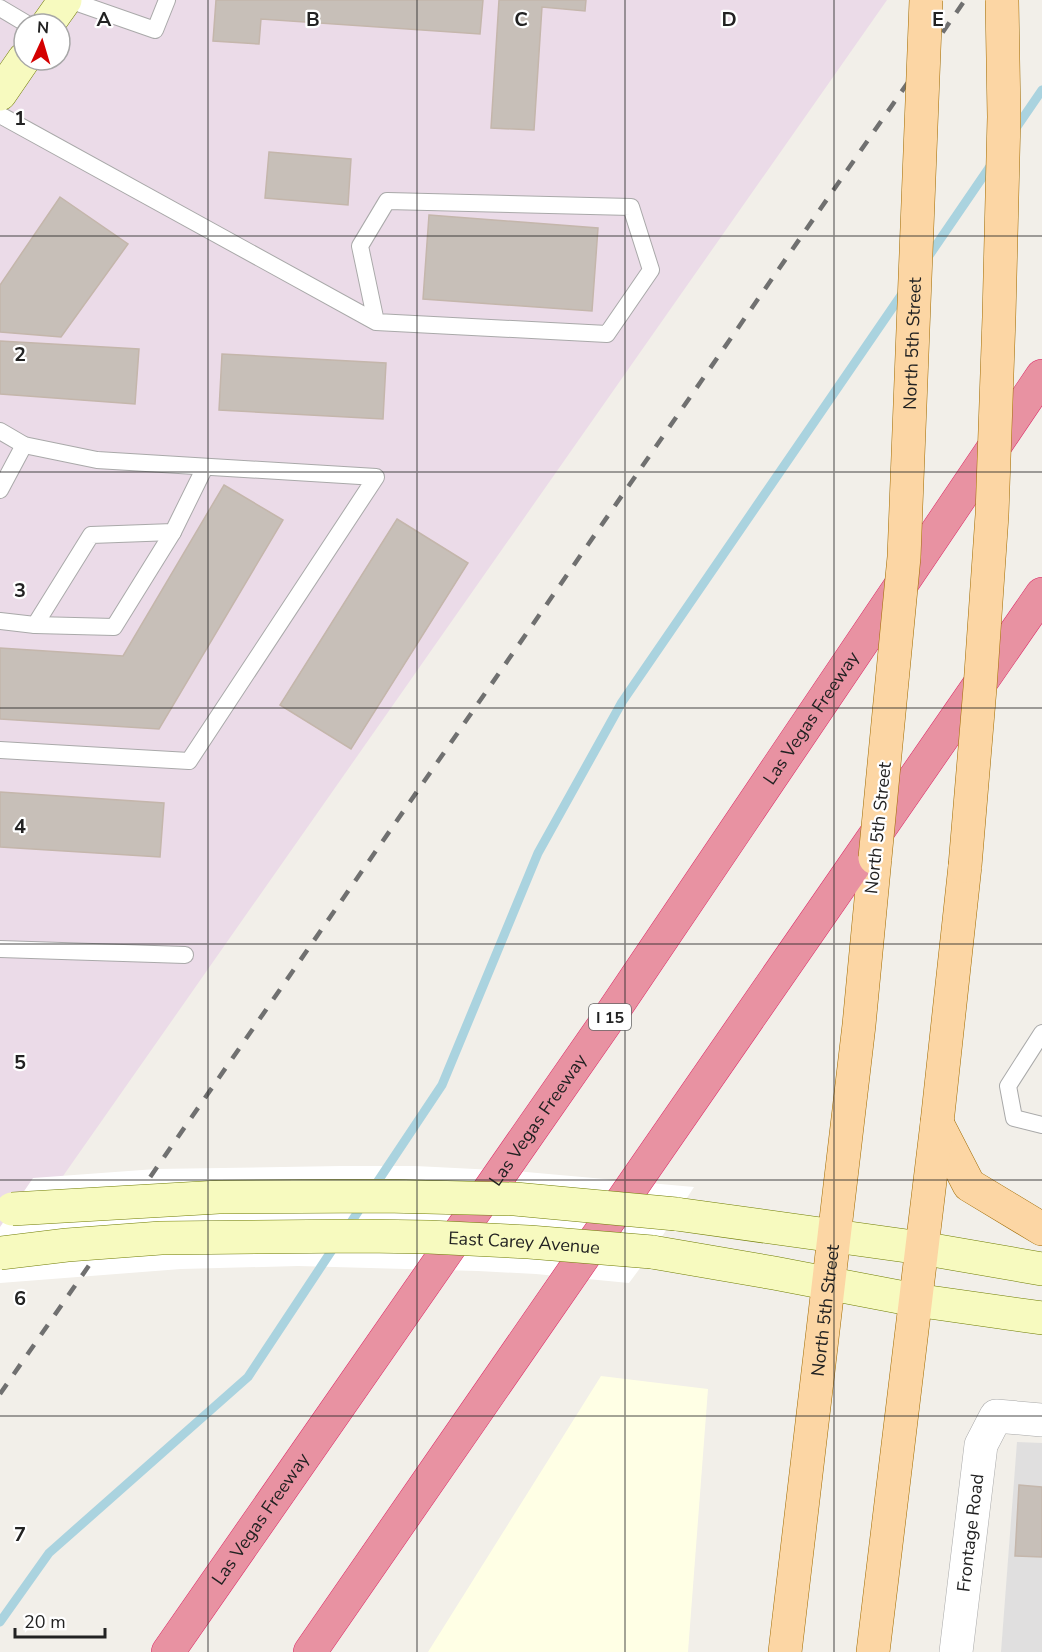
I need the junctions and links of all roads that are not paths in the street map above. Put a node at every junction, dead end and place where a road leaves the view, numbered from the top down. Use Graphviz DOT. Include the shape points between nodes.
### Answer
graph roads {
  1 [pos="67,0"];
  2 [pos="167,0"];
  3 [pos="926,0"];
  4 [pos="1002,0"];
  5 [pos="58,12"];
  6 [pos="15,72"];
  7 [pos="0,94"];
  8 [pos="0,115"];
  9 [pos="376,322"];
  10 [pos="1042,376"];
  11 [pos="0,431"];
  12 [pos="24,445"];
  13 [pos="205,467"];
  14 [pos="0,490"];
  15 [pos="173,532"];
  16 [pos="1042,594"];
  17 [pos="0,621"];
  18 [pos="35,625"];
  19 [pos="0,750"];
  20 [pos="0,949"];
  21 [pos="185,955"];
  22 [pos="1042,1033"];
  23 [pos="937,1123"];
  24 [pos="1042,1125"];
  25 [pos="6,1210"];
  26 [pos="1042,1229"];
  27 [pos="833,1236"];
  28 [pos="921,1248"];
  29 [pos="0,1253"];
  30 [pos="1042,1269"];
  31 [pos="828,1284"];
  32 [pos="915,1300"];
  33 [pos="1042,1318"];
  34 [pos="1042,1419"];
  35 [pos="168,1652"];
  36 [pos="310,1652"];
  37 [pos="785,1652"];
  38 [pos="873,1652"];
  39 [pos="956,1652"];
  1 -- 2 [label="lane" via="155,30"];
  1 -- 5 [label="main road"];
  3 -- 27 [label="main road, North 5th Street, bridge" via="904,557"];
  4 -- 23 [label="main road, bridge" via="1003,140 992,515 965,866"];
  6 -- 7 [label="main road"];
  8 -- 9 [label="lane"];
  9 -- 9 [label="lane" via="606,334 651,270 631,207 387,201 360,246"];
  10 -- 35 [label="highway, Las Vegas Freeway / I 15" via="606,1022"];
  11 -- 12 [label="lane"];
  12 -- 13 [label="lane" via="97,460"];
  12 -- 14 [label="lane"];
  13 -- 15 [label="lane"];
  13 -- 19 [label="lane" via="376,477 189,760"];
  15 -- 18 [label="lane" via="91,535"];
  15 -- 18 [label="lane" via="114,627"];
  16 -- 36 [label="highway"];
  17 -- 18 [label="lane"];
  20 -- 21 [label="lane"];
  22 -- 24 [label="lane" via="1008,1086 1014,1118"];
  23 -- 26 [label="main road" via="969,1185"];
  23 -- 28 [label="main road"];
  25 -- 27 [label="main road, bridge" via="219,1197 515,1199 676,1214"];
  27 -- 28 [label="main road"];
  27 -- 31 [label="main road, North 5th Street"];
  28 -- 30 [label="main road"];
  28 -- 32 [label="main road"];
  29 -- 31 [label="main road, East Carey Avenue, bridge" via="161,1239 429,1237 652,1252"];
  31 -- 32 [label="main road, East Carey Avenue"];
  31 -- 37 [label="main road, North 5th Street"];
  32 -- 33 [label="main road, East Carey Avenue"];
  32 -- 38 [label="main road"];
  34 -- 39 [label="street, Frontage Road" via="996,1416 981,1445"];
}
